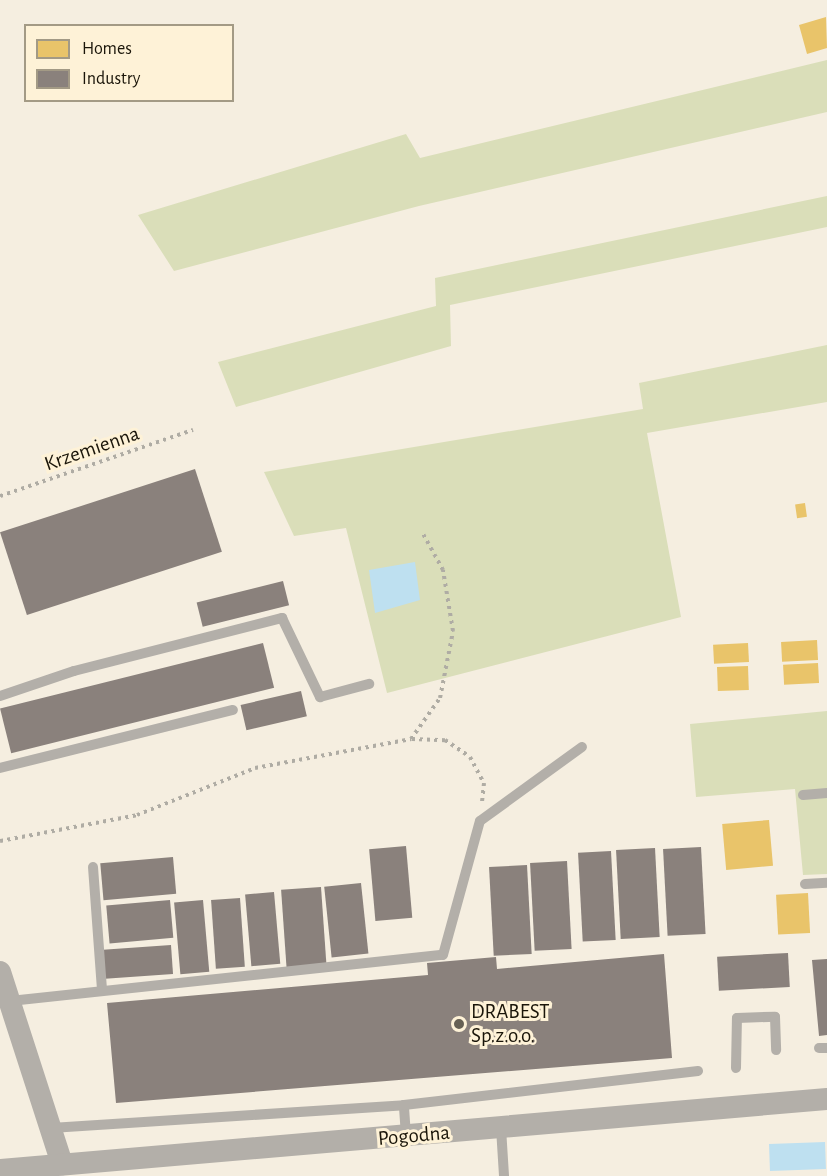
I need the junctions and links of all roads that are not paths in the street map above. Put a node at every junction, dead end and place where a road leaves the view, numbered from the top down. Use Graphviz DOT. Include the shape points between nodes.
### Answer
graph roads {
  1 [pos="369,684"];
  2 [pos="0,696"];
  3 [pos="233,710"];
  4 [pos="582,747"];
  5 [pos="0,768"];
  6 [pos="827,794"];
  7 [pos="803,795"];
  8 [pos="93,867"];
  9 [pos="827,883"];
  10 [pos="805,884"];
  11 [pos="0,972"];
  12 [pos="102,990"];
  13 [pos="10,1001"];
  14 [pos="776,1050"];
  15 [pos="736,1068"];
  16 [pos="698,1071"];
  17 [pos="827,1099"];
  18 [pos="404,1105"];
  19 [pos="51,1128"];
  20 [pos="501,1128"];
  21 [pos="406,1136"];
  22 [pos="63,1164"];
  23 [pos="0,1170"];
  24 [pos="504,1176"];
  1 -- 2 [label="lane" via="320,697 282,618 74,671"];
  3 -- 5 [label="lane"];
  4 -- 12 [label="lane" via="480,821 443,955"];
  6 -- 7 [label="lane"];
  8 -- 12 [label="lane"];
  9 -- 10 [label="lane"];
  11 -- 13 [label="street"];
  12 -- 13 [label="lane"];
  13 -- 19 [label="street"];
  14 -- 15 [label="lane" via="774,1017 737,1018"];
  16 -- 18 [label="lane"];
  17 -- 20 [label="street, Pogodna"];
  18 -- 19 [label="lane"];
  18 -- 21 [label="lane"];
  19 -- 22 [label="street"];
  20 -- 21 [label="street, Pogodna"];
  20 -- 24 [label="lane"];
  21 -- 22 [label="street, Pogodna"];
  22 -- 23 [label="street, Pogodna"];
}
